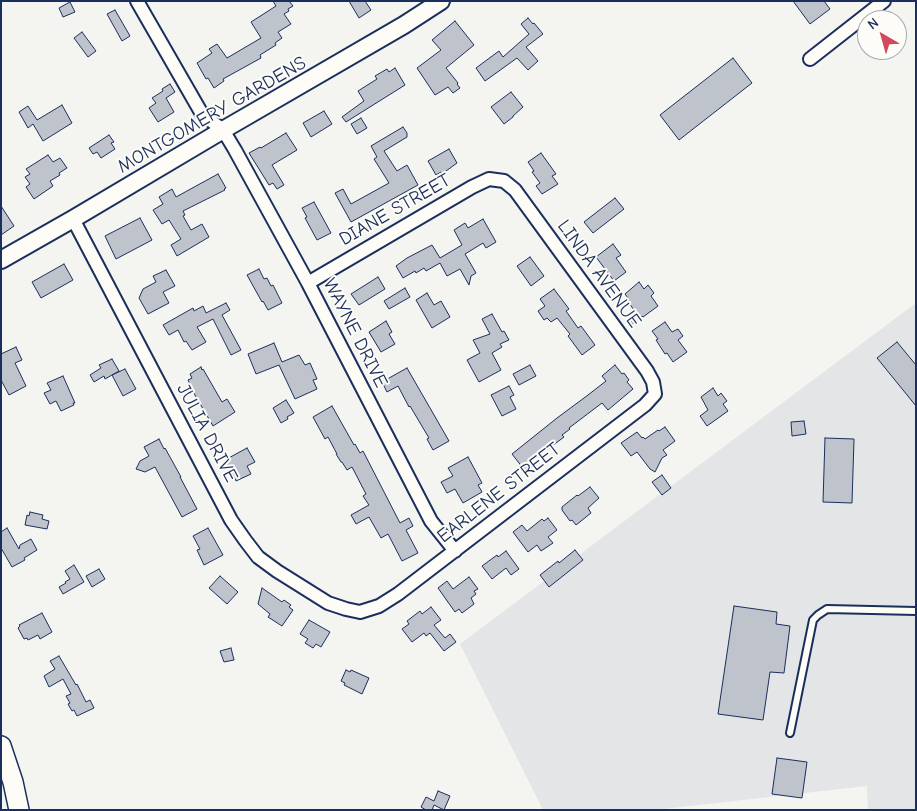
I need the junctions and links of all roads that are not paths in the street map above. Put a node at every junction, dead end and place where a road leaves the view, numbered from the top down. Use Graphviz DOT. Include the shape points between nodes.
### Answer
graph roads {
  1 [pos="137,1"];
  2 [pos="441,1"];
  3 [pos="884,1"];
  4 [pos="810,59"];
  5 [pos="223,130"];
  6 [pos="504,181"];
  7 [pos="73,219"];
  8 [pos="1,260"];
  9 [pos="308,283"];
  10 [pos="655,394"];
  11 [pos="455,551"];
  12 [pos="916,611"];
  13 [pos="360,612"];
  14 [pos="790,734"];
  15 [pos="1,746"];
  16 [pos="20,810"];
  1 -- 5 [label="street" via="202,114"];
  2 -- 5 [label="street, MONTGOMERY GARDENS"];
  3 -- 4 [label="street"];
  5 -- 7 [label="street, MONTGOMERY GARDENS"];
  5 -- 9 [label="street, WAYNE DRIVE"];
  6 -- 9 [label="street, DIANE STREET" via="489,179 472,187"];
  6 -- 10 [label="street, LINDA AVENUE" via="515,190 646,371 653,382"];
  7 -- 8 [label="street, MONTGOMERY GARDENS"];
  7 -- 13 [label="street, JULIA DRIVE" via="245,540 277,571 328,603"];
  9 -- 11 [label="street, WAYNE DRIVE" via="431,521"];
  10 -- 11 [label="street, EARLENE STREET"];
  11 -- 13 [label="street, EARLENE STREET" via="398,594 379,606"];
  12 -- 14 [label="lane" via="826,609 818,614 813,620"];
  15 -- 16 [label="main road"];
}
